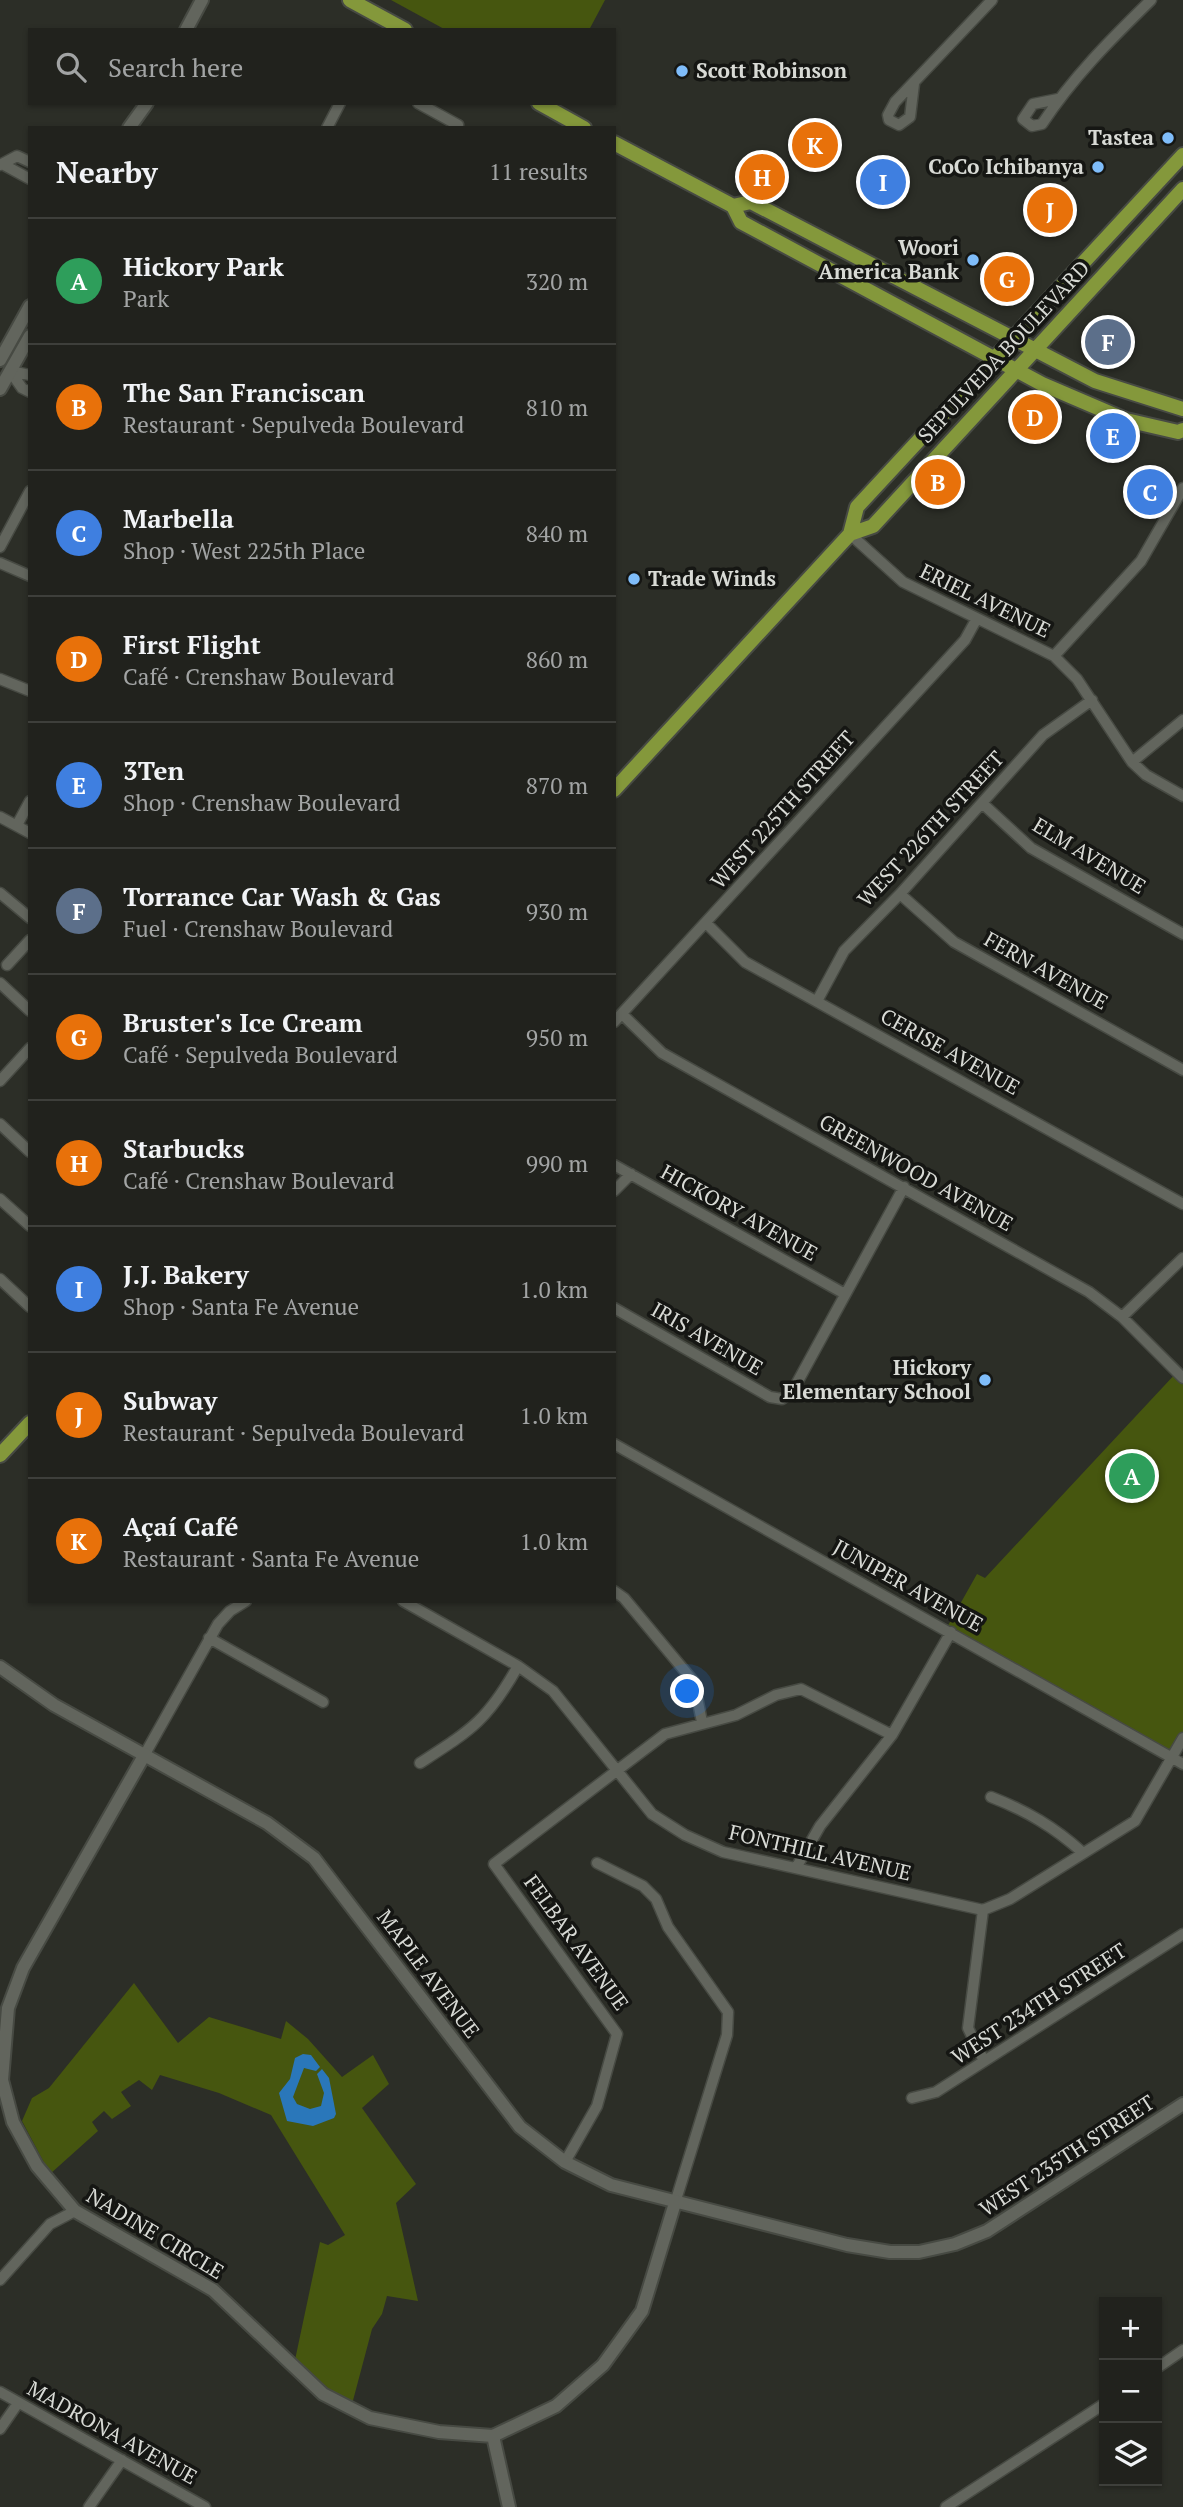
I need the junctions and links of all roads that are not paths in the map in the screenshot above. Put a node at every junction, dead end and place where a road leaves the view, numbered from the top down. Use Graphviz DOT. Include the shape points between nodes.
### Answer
graph roads {
  1 [pos="202,0"];
  2 [pos="350,0"];
  3 [pos="992,0"];
  4 [pos="1143,3"];
  5 [pos="187,28"];
  6 [pos="401,28"];
  7 [pos="915,84"];
  8 [pos="1058,99"];
  9 [pos="339,105"];
  10 [pos="421,105"];
  11 [pos="543,105"];
  12 [pos="328,126"];
  13 [pos="457,126"];
  14 [pos="580,126"];
  15 [pos="616,144"];
  16 [pos="1183,155"];
  17 [pos="28,161"];
  18 [pos="1,165"];
  19 [pos="28,178"];
  20 [pos="1183,188"];
  21 [pos="733,206"];
  22 [pos="28,310"];
  23 [pos="1013,338"];
  24 [pos="28,339"];
  25 [pos="1034,351"];
  26 [pos="994,358"];
  27 [pos="0,360"];
  28 [pos="11,369"];
  29 [pos="1017,370"];
  30 [pos="28,374"];
  31 [pos="0,389"];
  32 [pos="28,391"];
  33 [pos="1183,409"];
  34 [pos="1183,430"];
  35 [pos="1183,488"];
  36 [pos="28,495"];
  37 [pos="850,534"];
  38 [pos="0,547"];
  39 [pos="0,563"];
  40 [pos="28,575"];
  41 [pos="976,620"];
  42 [pos="1054,656"];
  43 [pos="0,679"];
  44 [pos="28,690"];
  45 [pos="1092,700"];
  46 [pos="1183,720"];
  47 [pos="1132,762"];
  48 [pos="616,788"];
  49 [pos="1183,796"];
  50 [pos="982,803"];
  51 [pos="28,805"];
  52 [pos="0,817"];
  53 [pos="17,825"];
  54 [pos="28,832"];
  55 [pos="900,894"];
  56 [pos="1,896"];
  57 [pos="28,916"];
  58 [pos="706,923"];
  59 [pos="1183,933"];
  60 [pos="27,947"];
  61 [pos="7,965"];
  62 [pos="0,983"];
  63 [pos="817,1000"];
  64 [pos="28,1009"];
  65 [pos="618,1018"];
  66 [pos="28,1050"];
  67 [pos="1183,1070"];
  68 [pos="0,1081"];
  69 [pos="0,1124"];
  70 [pos="28,1150"];
  71 [pos="616,1166"];
  72 [pos="631,1174"];
  73 [pos="904,1187"];
  74 [pos="616,1189"];
  75 [pos="0,1199"];
  76 [pos="1183,1204"];
  77 [pos="28,1224"];
  78 [pos="1183,1258"];
  79 [pos="0,1279"];
  80 [pos="845,1294"];
  81 [pos="28,1305"];
  82 [pos="616,1309"];
  83 [pos="1122,1317"];
  84 [pos="1183,1378"];
  85 [pos="28,1425"];
  86 [pos="616,1445"];
  87 [pos="0,1455"];
  88 [pos="616,1592"];
  89 [pos="243,1603"];
  90 [pos="407,1603"];
  91 [pos="951,1632"];
  92 [pos="209,1638"];
  93 [pos="518,1666"];
  94 [pos="0,1667"];
  95 [pos="323,1702"];
  96 [pos="702,1722"];
  97 [pos="891,1735"];
  98 [pos="1183,1738"];
  99 [pos="145,1754"];
  100 [pos="1172,1757"];
  101 [pos="419,1763"];
  102 [pos="1183,1763"];
  103 [pos="618,1769"];
  104 [pos="991,1797"];
  105 [pos="1082,1853"];
  106 [pos="597,1863"];
  107 [pos="796,1868"];
  108 [pos="983,1910"];
  109 [pos="1183,1934"];
  110 [pos="2,2039"];
  111 [pos="984,2061"];
  112 [pos="912,2098"];
  113 [pos="1183,2104"];
  114 [pos="565,2162"];
  115 [pos="675,2203"];
  116 [pos="75,2211"];
  117 [pos="847,2245"];
  118 [pos="0,2280"];
  119 [pos="1183,2350"];
  120 [pos="1162,2365"];
  121 [pos="0,2392"];
  122 [pos="18,2403"];
  123 [pos="1099,2407"];
  124 [pos="0,2429"];
  125 [pos="493,2436"];
  126 [pos="122,2460"];
  127 [pos="89,2507"];
  128 [pos="205,2507"];
  129 [pos="509,2507"];
  130 [pos="946,2507"];
  1 -- 5 [label="street"];
  2 -- 6 [label="main road"];
  3 -- 7 [label="street"];
  4 -- 8 [label="street"];
  9 -- 12 [label="street"];
  10 -- 13 [label="street"];
  11 -- 14 [label="main road"];
  15 -- 21 [label="main road"];
  16 -- 23 [label="main road, SEPULVEDA BOULEVARD"];
  17 -- 18 [label="street" via="17,156"];
  18 -- 19 [label="street"];
  20 -- 25 [label="main road, SEPULVEDA BOULEVARD"];
  21 -- 23 [label="main road" via="751,202"];
  21 -- 26 [label="main road" via="741,222"];
  22 -- 27 [label="street"];
  23 -- 25 [label="main road"];
  23 -- 26 [label="main road, SEPULVEDA BOULEVARD"];
  24 -- 28 [label="street"];
  25 -- 29 [label="main road, SEPULVEDA BOULEVARD"];
  25 -- 33 [label="main road" via="1095,381"];
  26 -- 29 [label="main road"];
  26 -- 37 [label="main road, SEPULVEDA BOULEVARD" via="857,507"];
  27 -- 28 [label="street"];
  28 -- 30 [label="street"];
  28 -- 31 [label="street"];
  28 -- 32 [label="street"];
  29 -- 34 [label="main road" via="1107,413"];
  29 -- 37 [label="main road, SEPULVEDA BOULEVARD" via="873,526"];
  35 -- 42 [label="street" via="1141,561"];
  36 -- 38 [label="street"];
  37 -- 41 [label="street, ERIEL AVENUE" via="903,582"];
  37 -- 48 [label="main road, SEPULVEDA BOULEVARD"];
  39 -- 40 [label="street"];
  41 -- 42 [label="street, ERIEL AVENUE"];
  41 -- 58 [label="street, WEST 225TH STREET" via="965,640"];
  42 -- 45 [label="street, ERIEL AVENUE"];
  43 -- 44 [label="street"];
  45 -- 47 [label="street, ERIEL AVENUE"];
  45 -- 50 [label="street, WEST 226TH STREET" via="1043,736"];
  46 -- 47 [label="street"];
  47 -- 49 [label="street, ERIEL AVENUE"];
  50 -- 55 [label="street, WEST 226TH STREET"];
  50 -- 59 [label="street, ELM AVENUE" via="1031,848"];
  51 -- 53 [label="street"];
  52 -- 53 [label="street"];
  53 -- 54 [label="street"];
  55 -- 63 [label="street, WEST 226TH STREET" via="844,951"];
  55 -- 67 [label="street, FERN AVENUE" via="954,942"];
  56 -- 57 [label="street"];
  58 -- 63 [label="street, CERISE AVENUE" via="745,962"];
  58 -- 65 [label="street, WEST 225TH STREET"];
  60 -- 61 [label="street"];
  62 -- 64 [label="street"];
  63 -- 76 [label="street, CERISE AVENUE"];
  65 -- 73 [label="street, GREENWOOD AVENUE" via="662,1053"];
  66 -- 68 [label="street"];
  69 -- 70 [label="street"];
  71 -- 72 [label="street, HICKORY AVENUE"];
  72 -- 74 [label="street"];
  72 -- 80 [label="street, HICKORY AVENUE"];
  73 -- 80 [label="street"];
  73 -- 83 [label="street, GREENWOOD AVENUE" via="1089,1292"];
  75 -- 77 [label="street"];
  78 -- 83 [label="street"];
  79 -- 81 [label="street"];
  80 -- 82 [label="street, IRIS AVENUE" via="792,1391 782,1399 770,1397"];
  83 -- 84 [label="street, GREENWOOD AVENUE"];
  85 -- 87 [label="main road"];
  86 -- 91 [label="street, JUNIPER AVENUE"];
  88 -- 96 [label="street" via="694,1682"];
  89 -- 92 [label="street" via="230,1611"];
  90 -- 93 [label="street, FONTHILL AVENUE"];
  91 -- 97 [label="street"];
  91 -- 100 [label="street, JUNIPER AVENUE"];
  92 -- 95 [label="street"];
  92 -- 99 [label="street"];
  93 -- 101 [label="street" via="498,1703 472,1730"];
  93 -- 103 [label="street, FONTHILL AVENUE" via="553,1691"];
  94 -- 99 [label="street, MAPLE AVENUE" via="54,1705"];
  96 -- 97 [label="street" via="736,1715 776,1695 802,1689"];
  96 -- 103 [label="street" via="665,1734"];
  97 -- 107 [label="street" via="820,1826"];
  98 -- 100 [label="street"];
  99 -- 110 [label="street, NADINE CIRCLE" via="23,1968"];
  99 -- 114 [label="street, MAPLE AVENUE" via="267,1822 314,1858 507,2112 527,2134"];
  100 -- 102 [label="street, JUNIPER AVENUE"];
  100 -- 105 [label="street" via="1135,1821"];
  103 -- 107 [label="street, FONTHILL AVENUE" via="652,1814 685,1835 723,1852"];
  103 -- 114 [label="street, FELBAR AVENUE" via="494,1864 617,2034 597,2106"];
  104 -- 105 [label="street" via="1057,1830"];
  105 -- 108 [label="street" via="1010,1899"];
  106 -- 115 [label="street" via="642,1886 656,1899 668,1927 728,2012 727,2035"];
  107 -- 108 [label="street, FONTHILL AVENUE"];
  108 -- 111 [label="street" via="968,2028"];
  109 -- 111 [label="street, WEST 234TH STREET"];
  110 -- 116 [label="street, NADINE CIRCLE" via="2,2080 13,2122 37,2166"];
  111 -- 112 [label="street, WEST 234TH STREET" via="936,2092"];
  113 -- 117 [label="street, WEST 235TH STREET" via="1010,2219 970,2239 919,2252"];
  114 -- 115 [label="street, MAPLE AVENUE" via="611,2185"];
  115 -- 117 [label="street, MAPLE AVENUE"];
  115 -- 125 [label="street, NADINE CIRCLE" via="642,2311 603,2365 556,2406"];
  116 -- 118 [label="street" via="50,2224"];
  116 -- 125 [label="street, NADINE CIRCLE" via="213,2290 323,2394 370,2418 439,2432"];
  119 -- 120 [label="street"];
  121 -- 122 [label="street, MADRONA AVENUE"];
  122 -- 124 [label="street"];
  122 -- 126 [label="street, MADRONA AVENUE"];
  123 -- 130 [label="street"];
  125 -- 129 [label="street"];
  126 -- 127 [label="street"];
  126 -- 128 [label="street, MADRONA AVENUE"];
}
